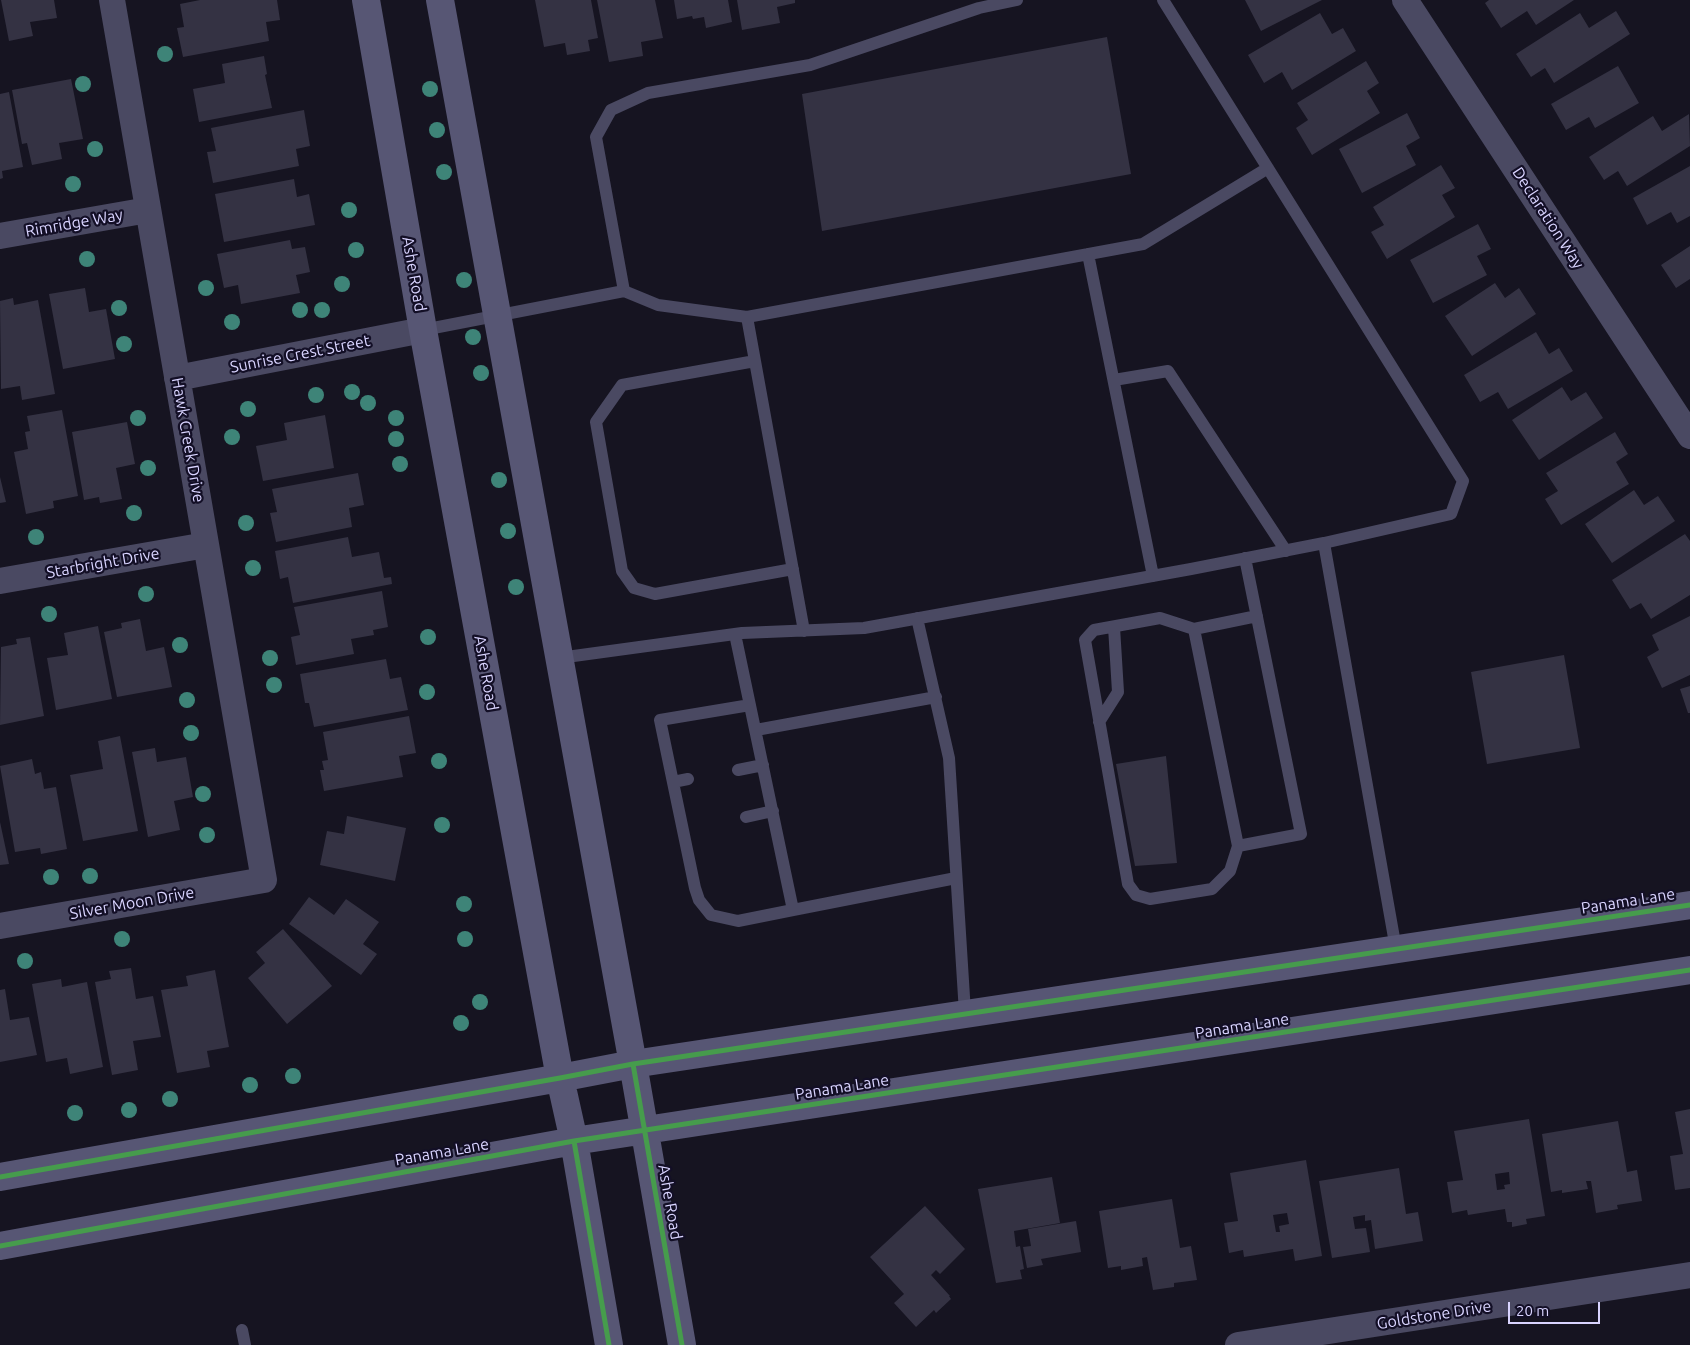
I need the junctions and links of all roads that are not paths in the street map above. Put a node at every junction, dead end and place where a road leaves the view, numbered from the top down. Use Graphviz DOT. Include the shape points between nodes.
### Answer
graph roads {
  1 [pos="112,0"];
  2 [pos="366,0"];
  3 [pos="440,0"];
  4 [pos="1017,0"];
  5 [pos="1163,0"];
  6 [pos="1405,0"];
  7 [pos="1268,168"];
  8 [pos="148,210"];
  9 [pos="0,236"];
  10 [pos="1088,254"];
  11 [pos="624,291"];
  12 [pos="496,316"];
  13 [pos="747,317"];
  14 [pos="423,330"];
  15 [pos="755,361"];
  16 [pos="177,378"];
  17 [pos="1114,380"];
  18 [pos="1690,436"];
  19 [pos="1324,543"];
  20 [pos="206,545"];
  21 [pos="1286,551"];
  22 [pos="1245,558"];
  23 [pos="793,569"];
  24 [pos="1153,576"];
  25 [pos="0,581"];
  26 [pos="1257,616"];
  27 [pos="917,618"];
  28 [pos="1114,627"];
  29 [pos="1194,629"];
  30 [pos="804,630"];
  31 [pos="735,634"];
  32 [pos="559,658"];
  33 [pos="936,697"];
  34 [pos="750,705"];
  35 [pos="1100,722"];
  36 [pos="756,730"];
  37 [pos="763,765"];
  38 [pos="738,770"];
  39 [pos="688,779"];
  40 [pos="673,782"];
  41 [pos="773,811"];
  42 [pos="746,817"];
  43 [pos="1238,846"];
  44 [pos="956,878"];
  45 [pos="264,880"];
  46 [pos="1690,905"];
  47 [pos="793,910"];
  48 [pos="0,926"];
  49 [pos="1396,949"];
  50 [pos="1690,970"];
  51 [pos="965,1014"];
  52 [pos="633,1064"];
  53 [pos="560,1078"];
  54 [pos="645,1130"];
  55 [pos="574,1141"];
  56 [pos="0,1177"];
  57 [pos="0,1246"];
  58 [pos="1690,1275"];
  59 [pos="242,1330"];
  60 [pos="245,1345"];
  61 [pos="609,1345"];
  62 [pos="682,1345"];
  63 [pos="1238,1345"];
  1 -- 8 [label="street, Hawk Creek Drive"];
  2 -- 14 [label="main road, Ashe Road"];
  3 -- 12 [label="main road, Ashe Road"];
  4 -- 11 [label="lane" via="979,8 810,65 648,93 611,110 596,137"];
  5 -- 7 [label="lane"];
  6 -- 18 [label="street, Declaration Way"];
  7 -- 10 [label="lane" via="1143,244"];
  7 -- 19 [label="lane" via="1464,481 1451,514"];
  8 -- 9 [label="street, Rimridge Way"];
  8 -- 16 [label="street, Hawk Creek Drive"];
  10 -- 13 [label="lane"];
  10 -- 17 [label="lane"];
  11 -- 12 [label="lane"];
  11 -- 13 [label="lane" via="658,305"];
  12 -- 14 [label="lane"];
  12 -- 32 [label="main road, Ashe Road"];
  13 -- 15 [label="lane"];
  14 -- 16 [label="street, Sunrise Crest Street"];
  14 -- 53 [label="main road, Ashe Road"];
  15 -- 23 [label="lane"];
  15 -- 23 [label="lane" via="622,385 596,422 622,572 634,588 655,594"];
  16 -- 20 [label="street, Hawk Creek Drive"];
  17 -- 21 [label="lane" via="1168,371"];
  17 -- 24 [label="lane"];
  19 -- 21 [label="lane"];
  19 -- 49 [label="lane"];
  20 -- 25 [label="street, Starbright Drive"];
  20 -- 45 [label="street, Hawk Creek Drive"];
  21 -- 22 [label="lane"];
  22 -- 24 [label="lane"];
  22 -- 26 [label="lane"];
  23 -- 30 [label="lane"];
  24 -- 27 [label="lane"];
  26 -- 29 [label="lane"];
  26 -- 43 [label="lane" via="1301,834"];
  27 -- 30 [label="lane" via="864,628"];
  27 -- 33 [label="lane"];
  28 -- 29 [label="lane" via="1160,618"];
  28 -- 35 [label="lane" via="1118,692"];
  28 -- 35 [label="lane" via="1094,630 1085,640"];
  29 -- 43 [label="lane"];
  30 -- 31 [label="lane"];
  31 -- 32 [label="lane"];
  31 -- 34 [label="lane"];
  32 -- 52 [label="main road, Ashe Road"];
  33 -- 36 [label="lane"];
  33 -- 44 [label="lane" via="949,758"];
  34 -- 36 [label="lane"];
  34 -- 40 [label="lane" via="660,720"];
  35 -- 43 [label="lane" via="1128,884 1136,895 1150,899 1212,889 1230,871"];
  36 -- 37 [label="lane"];
  37 -- 38 [label="lane"];
  37 -- 41 [label="lane"];
  39 -- 40 [label="lane"];
  40 -- 47 [label="lane" via="689,828 695,888 699,900 711,915 738,921"];
  41 -- 42 [label="lane"];
  41 -- 47 [label="lane"];
  44 -- 47 [label="lane"];
  44 -- 51 [label="lane"];
  45 -- 48 [label="street, Silver Moon Drive"];
  46 -- 49 [label="main road, Panama Lane"];
  49 -- 51 [label="main road, Panama Lane"];
  50 -- 54 [label="main road, Panama Lane"];
  51 -- 52 [label="main road, Panama Lane"];
  52 -- 53 [label="main road, Panama Lane"];
  52 -- 54 [label="main road, Ashe Road"];
  53 -- 55 [label="main road, Ashe Road"];
  53 -- 56 [label="main road, Panama Lane"];
  54 -- 55 [label="main road, Panama Lane"];
  54 -- 62 [label="main road, Ashe Road"];
  55 -- 57 [label="main road, Panama Lane"];
  55 -- 61 [label="main road, Ashe Road"];
  58 -- 63 [label="street, Goldstone Drive"];
  59 -- 60 [label="lane"];
}
